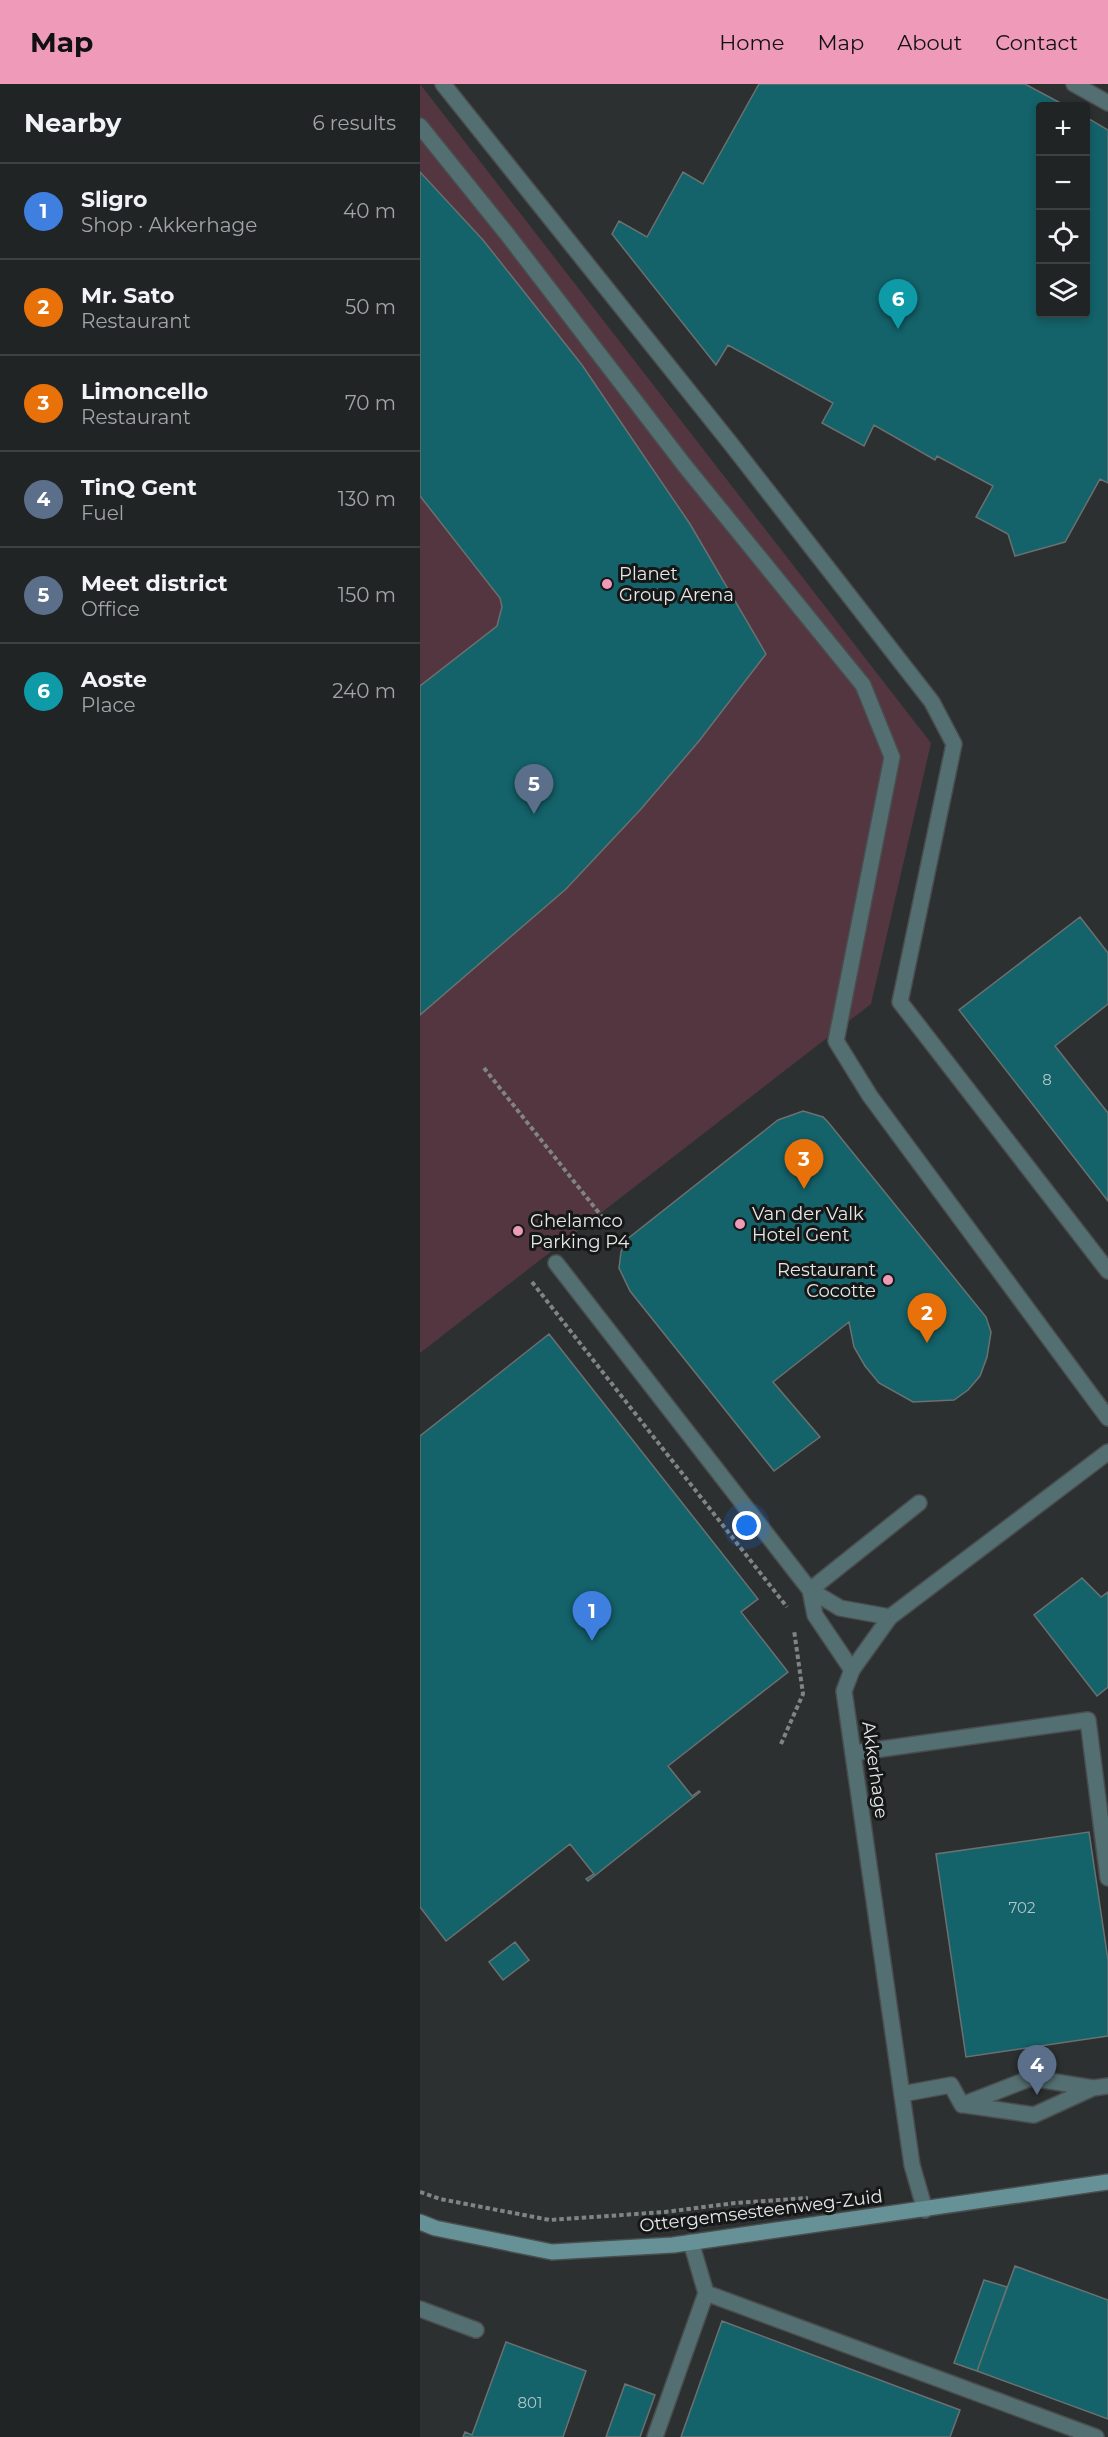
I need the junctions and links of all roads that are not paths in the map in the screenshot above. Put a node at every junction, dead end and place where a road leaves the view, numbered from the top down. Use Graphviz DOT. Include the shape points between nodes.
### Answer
graph roads {
  1 [pos="443,84"];
  2 [pos="1074,84"];
  3 [pos="1108,103"];
  4 [pos="420,126"];
  5 [pos="556,1263"];
  6 [pos="1108,1271"];
  7 [pos="1108,1418"];
  8 [pos="1108,1452"];
  9 [pos="919,1503"];
  10 [pos="810,1590"];
  11 [pos="890,1617"];
  12 [pos="852,1670"];
  13 [pos="853,1754"];
  14 [pos="1108,1878"];
  15 [pos="1101,2087"];
  16 [pos="902,2094"];
  17 [pos="962,2104"];
  18 [pos="1108,2182"];
  19 [pos="925,2210"];
  20 [pos="420,2222"];
  21 [pos="691,2242"];
  22 [pos="706,2293"];
  23 [pos="420,2309"];
  24 [pos="476,2330"];
  25 [pos="655,2437"];
  26 [pos="1096,2437"];
  1 -- 6 [label="street" via="932,702 954,744 900,1002"];
  2 -- 3 [label="street"];
  4 -- 7 [label="street" via="685,466 863,685 892,757 836,1041 870,1096"];
  5 -- 10 [label="street"];
  8 -- 11 [label="street, Akkerhage"];
  9 -- 10 [label="street"];
  10 -- 11 [label="street" via="840,1608"];
  10 -- 12 [label="street" via="815,1615"];
  11 -- 12 [label="street, Akkerhage"];
  12 -- 13 [label="street, Akkerhage" via="844,1691"];
  13 -- 14 [label="street" via="1088,1720"];
  13 -- 16 [label="street, Akkerhage"];
  15 -- 17 [label="street" via="1031,2078"];
  15 -- 17 [label="street" via="1034,2115"];
  16 -- 17 [label="street" via="951,2085"];
  16 -- 19 [label="street, Akkerhage" via="912,2165"];
  18 -- 19 [label="street, Ottergemsesteenweg-Zuid"];
  19 -- 21 [label="street, Ottergemsesteenweg-Zuid"];
  20 -- 21 [label="street, Ottergemsesteenweg-Zuid" via="552,2252"];
  21 -- 22 [label="street"];
  22 -- 25 [label="street"];
  22 -- 26 [label="street"];
  23 -- 24 [label="street"];
}
